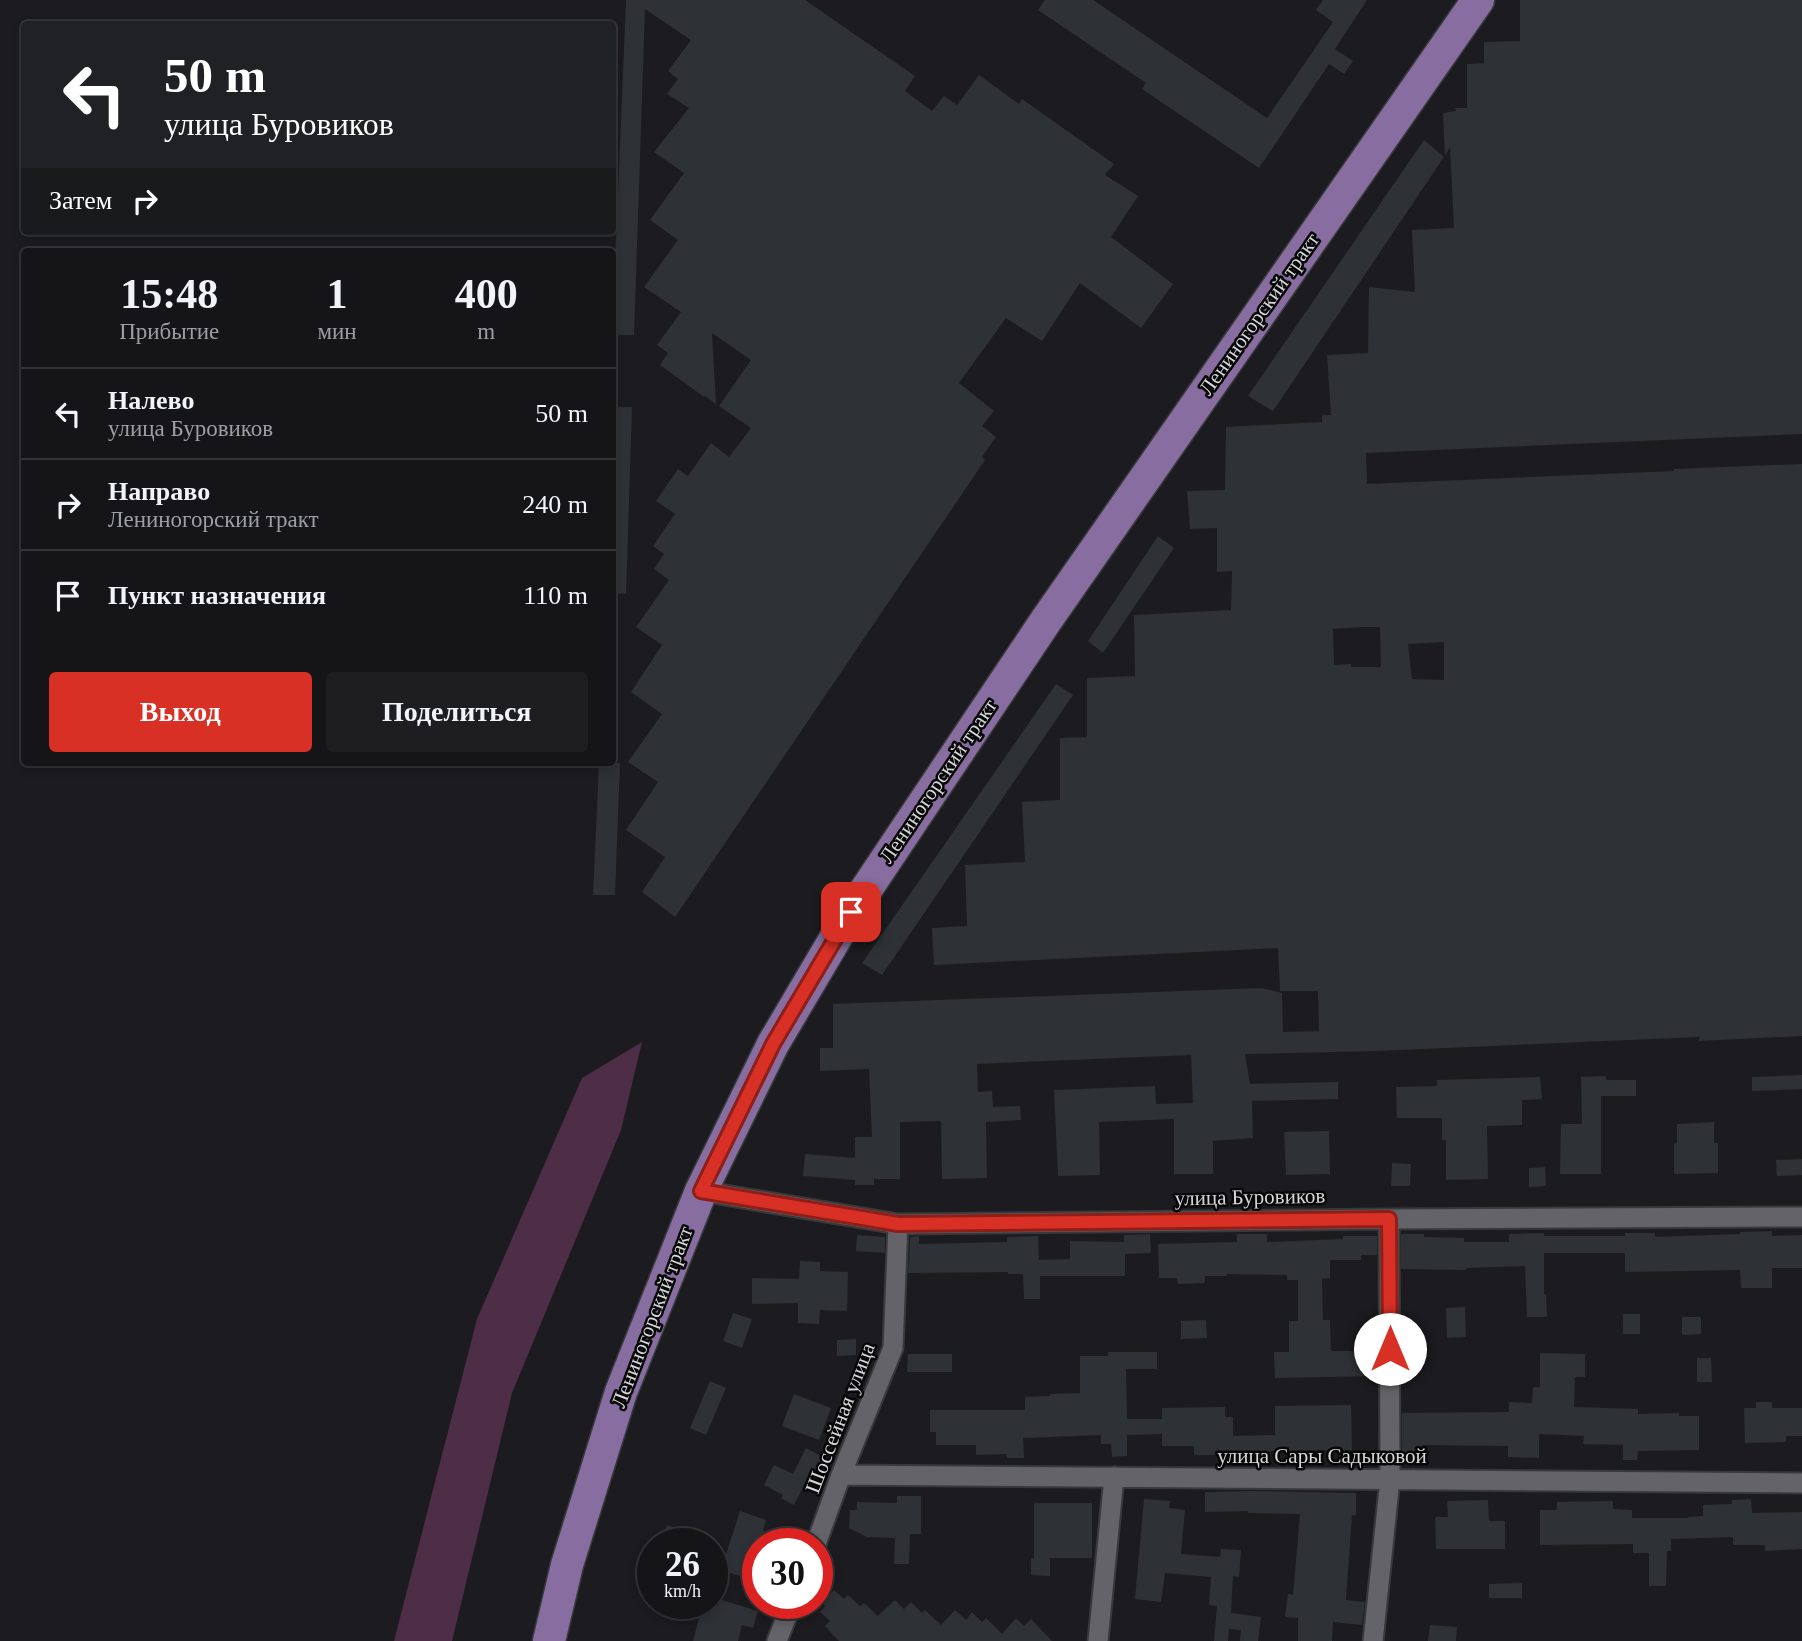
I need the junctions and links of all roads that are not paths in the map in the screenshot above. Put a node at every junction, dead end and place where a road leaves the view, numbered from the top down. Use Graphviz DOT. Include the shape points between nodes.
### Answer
graph roads {
  1 [pos="1478,0"];
  2 [pos="701,1191"];
  3 [pos="1802,1217"];
  4 [pos="1389,1219"];
  5 [pos="898,1224"];
  6 [pos="841,1475"];
  7 [pos="1114,1477"];
  8 [pos="1390,1479"];
  9 [pos="1802,1483"];
  10 [pos="822,1528"];
  11 [pos="786,1619"];
  12 [pos="549,1641"];
  13 [pos="777,1641"];
  14 [pos="1098,1641"];
  15 [pos="1373,1641"];
  1 -- 2 [label="main road, Лениногорский тракт" via="1045,622 851,912 773,1044"];
  2 -- 5 [label="street, улица Буровиков"];
  2 -- 12 [label="main road, Лениногорский тракт" via="621,1392 566,1565"];
  3 -- 4 [label="street, улица Буровиков"];
  4 -- 5 [label="street, улица Буровиков"];
  4 -- 8 [label="street"];
  5 -- 6 [label="street, Шоссейная улица" via="893,1348"];
  6 -- 7 [label="street, улица Сары Садыковой"];
  6 -- 10 [label="street, Шоссейная улица"];
  7 -- 8 [label="street, улица Сары Садыковой"];
  7 -- 14 [label="street"];
  8 -- 9 [label="street, улица Сары Садыковой"];
  8 -- 15 [label="street"];
  11 -- 13 [label="street"];
}
